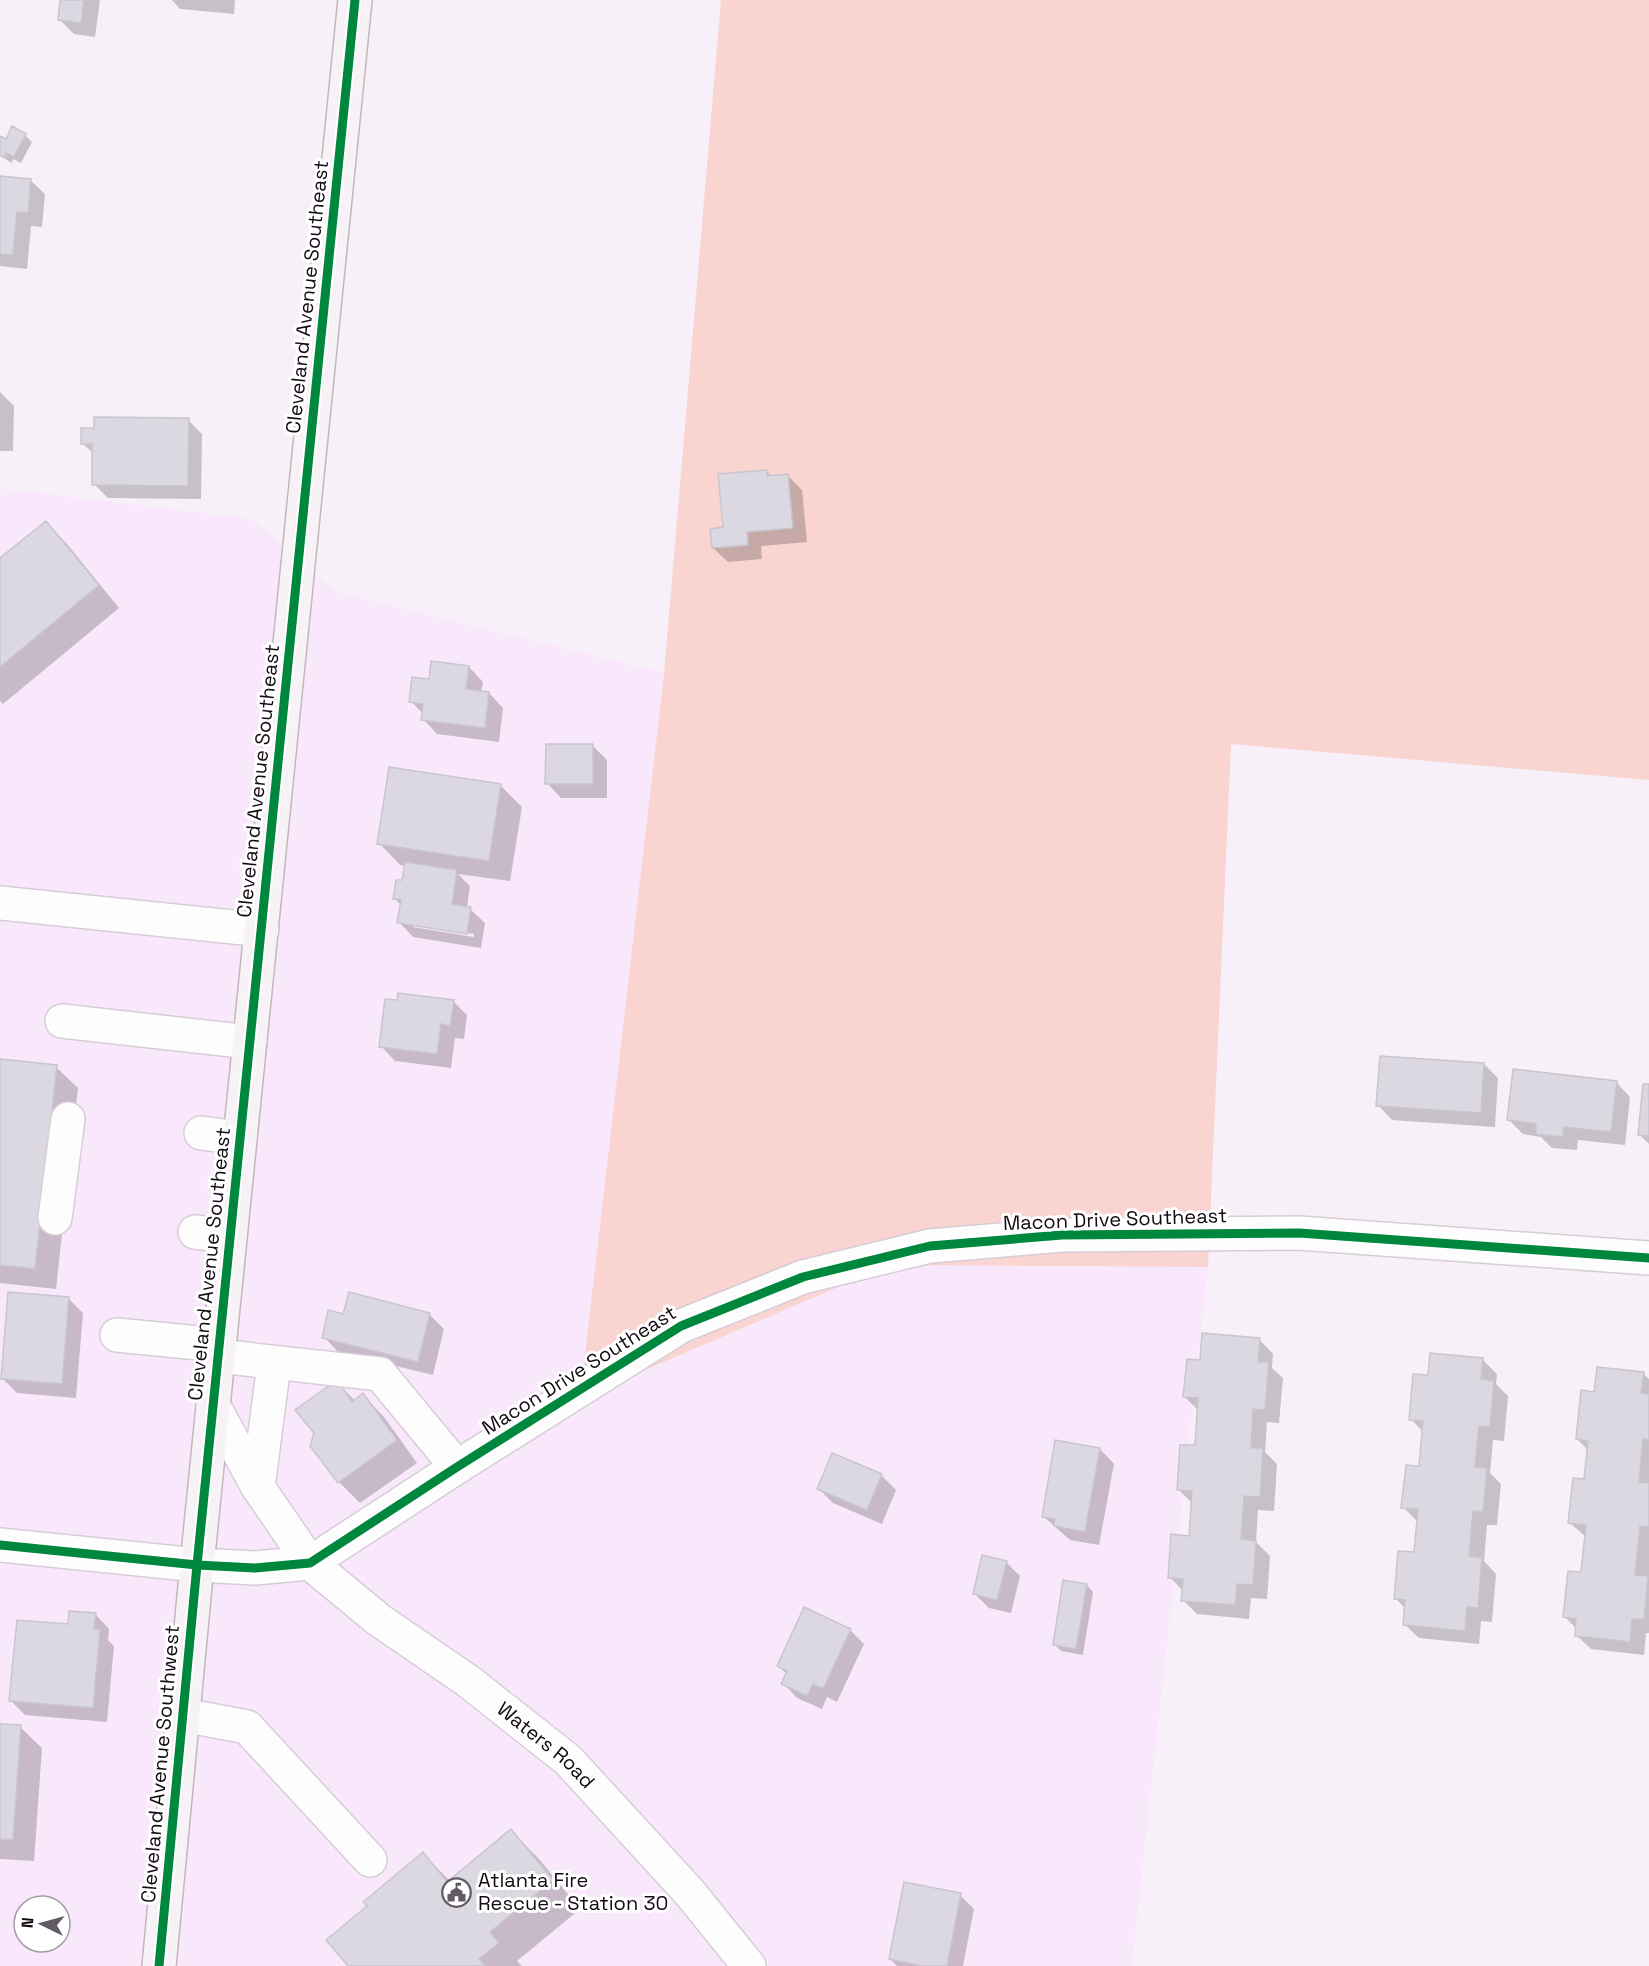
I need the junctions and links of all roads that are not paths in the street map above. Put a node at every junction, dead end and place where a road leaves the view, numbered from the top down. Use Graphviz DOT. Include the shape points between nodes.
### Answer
graph roads {
  1 [pos="355,0"];
  2 [pos="0,903"];
  3 [pos="262,930"];
  4 [pos="62,1021"];
  5 [pos="250,1042"];
  6 [pos="68,1119"];
  7 [pos="201,1133"];
  8 [pos="240,1138"];
  9 [pos="55,1218"];
  10 [pos="195,1232"];
  11 [pos="230,1236"];
  12 [pos="1649,1258"];
  13 [pos="117,1335"];
  14 [pos="219,1351"];
  15 [pos="274,1364"];
  16 [pos="213,1405"];
  17 [pos="457,1467"];
  18 [pos="258,1487"];
  19 [pos="0,1545"];
  20 [pos="310,1563"];
  21 [pos="196,1565"];
  22 [pos="183,1715"];
  23 [pos="370,1860"];
  24 [pos="159,1966"];
  25 [pos="749,1966"];
  1 -- 3 [label="main road, Cleveland Avenue Southeast"];
  2 -- 3 [label="street"];
  3 -- 5 [label="main road, Cleveland Avenue Southeast"];
  4 -- 5 [label="street"];
  5 -- 8 [label="main road, Cleveland Avenue Southeast"];
  6 -- 9 [label="street"];
  7 -- 8 [label="street"];
  8 -- 11 [label="main road, Cleveland Avenue Southeast"];
  10 -- 11 [label="street"];
  11 -- 14 [label="main road, Cleveland Avenue Southeast"];
  12 -- 17 [label="street, Macon Drive Southeast" via="1299,1233 1062,1235 930,1246 803,1276 681,1326"];
  13 -- 14 [label="street"];
  14 -- 15 [label="street"];
  14 -- 16 [label="main road, Cleveland Avenue Southeast"];
  15 -- 17 [label="street" via="380,1374"];
  15 -- 18 [label="street"];
  16 -- 18 [label="street, Waters Road"];
  16 -- 21 [label="main road, Cleveland Avenue Southeast"];
  17 -- 20 [label="street, Macon Drive Southeast"];
  18 -- 20 [label="street, Waters Road"];
  19 -- 21 [label="street, Macon Drive Southeast"];
  20 -- 21 [label="street, Macon Drive Southeast" via="255,1568"];
  20 -- 25 [label="street, Waters Road" via="379,1620 468,1681 568,1760 690,1893"];
  21 -- 22 [label="main road, Cleveland Avenue Southwest"];
  22 -- 23 [label="street" via="247,1728"];
  22 -- 24 [label="main road, Cleveland Avenue Southwest"];
}
